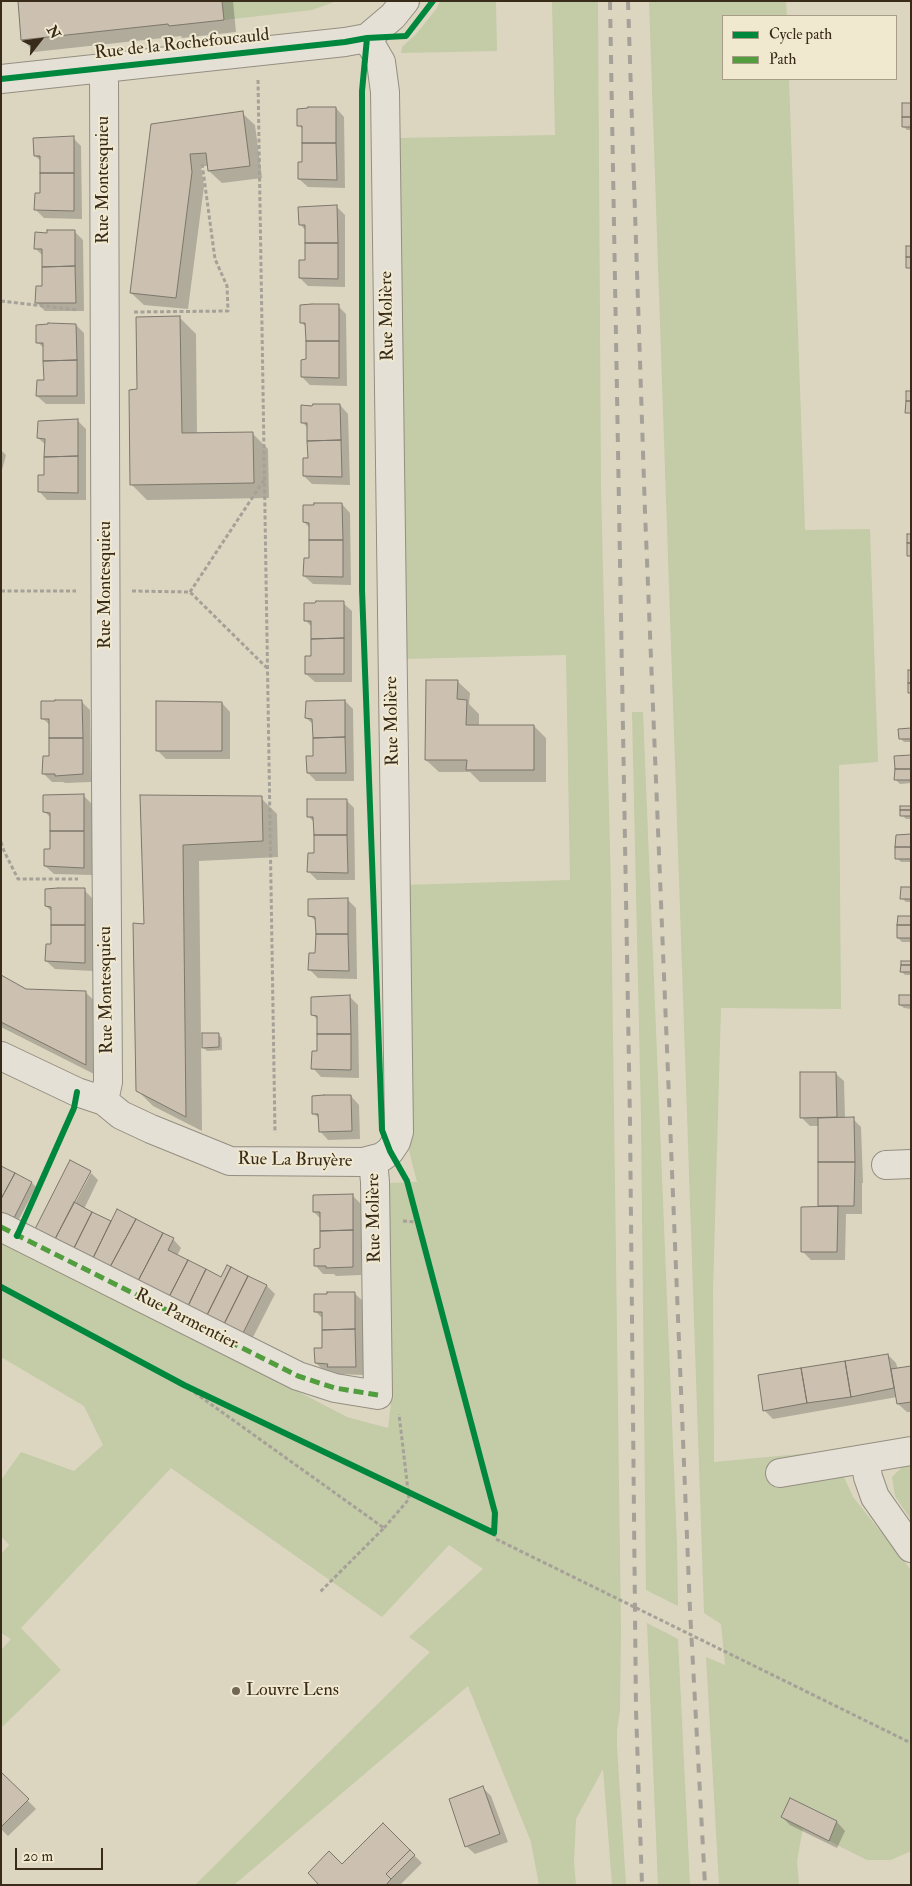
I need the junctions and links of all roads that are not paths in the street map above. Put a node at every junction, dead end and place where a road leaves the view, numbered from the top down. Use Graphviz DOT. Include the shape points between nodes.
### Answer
graph roads {
  1 [pos="405,1"];
  2 [pos="366,38"];
  3 [pos="104,69"];
  4 [pos="1,79"];
  5 [pos="1,1056"];
  6 [pos="104,1101"];
  7 [pos="373,1161"];
  8 [pos="1,1227"];
  9 [pos="378,1395"];
  10 [pos="911,1452"];
  11 [pos="865,1460"];
  12 [pos="780,1473"];
  13 [pos="911,1548"];
  1 -- 2 [label="street, Rue de la Rochefoucauld" via="394,16"];
  2 -- 3 [label="street, Rue de la Rochefoucauld"];
  2 -- 7 [label="street, Rue Molière" via="381,62 385,92 399,1132 390,1151"];
  3 -- 4 [label="street, Rue de la Rochefoucauld"];
  3 -- 6 [label="street, Rue Montesquieu" via="108,1082"];
  5 -- 6 [label="street, Rue La Bruyère"];
  6 -- 7 [label="street, Rue La Bruyère" via="122,1115 230,1161"];
  7 -- 9 [label="street, Rue Molière"];
  8 -- 9 [label="street, Rue Parmentier" via="298,1376 336,1388"];
  10 -- 11 [label="street"];
  11 -- 12 [label="street"];
  11 -- 13 [label="street" via="875,1496"];
}
